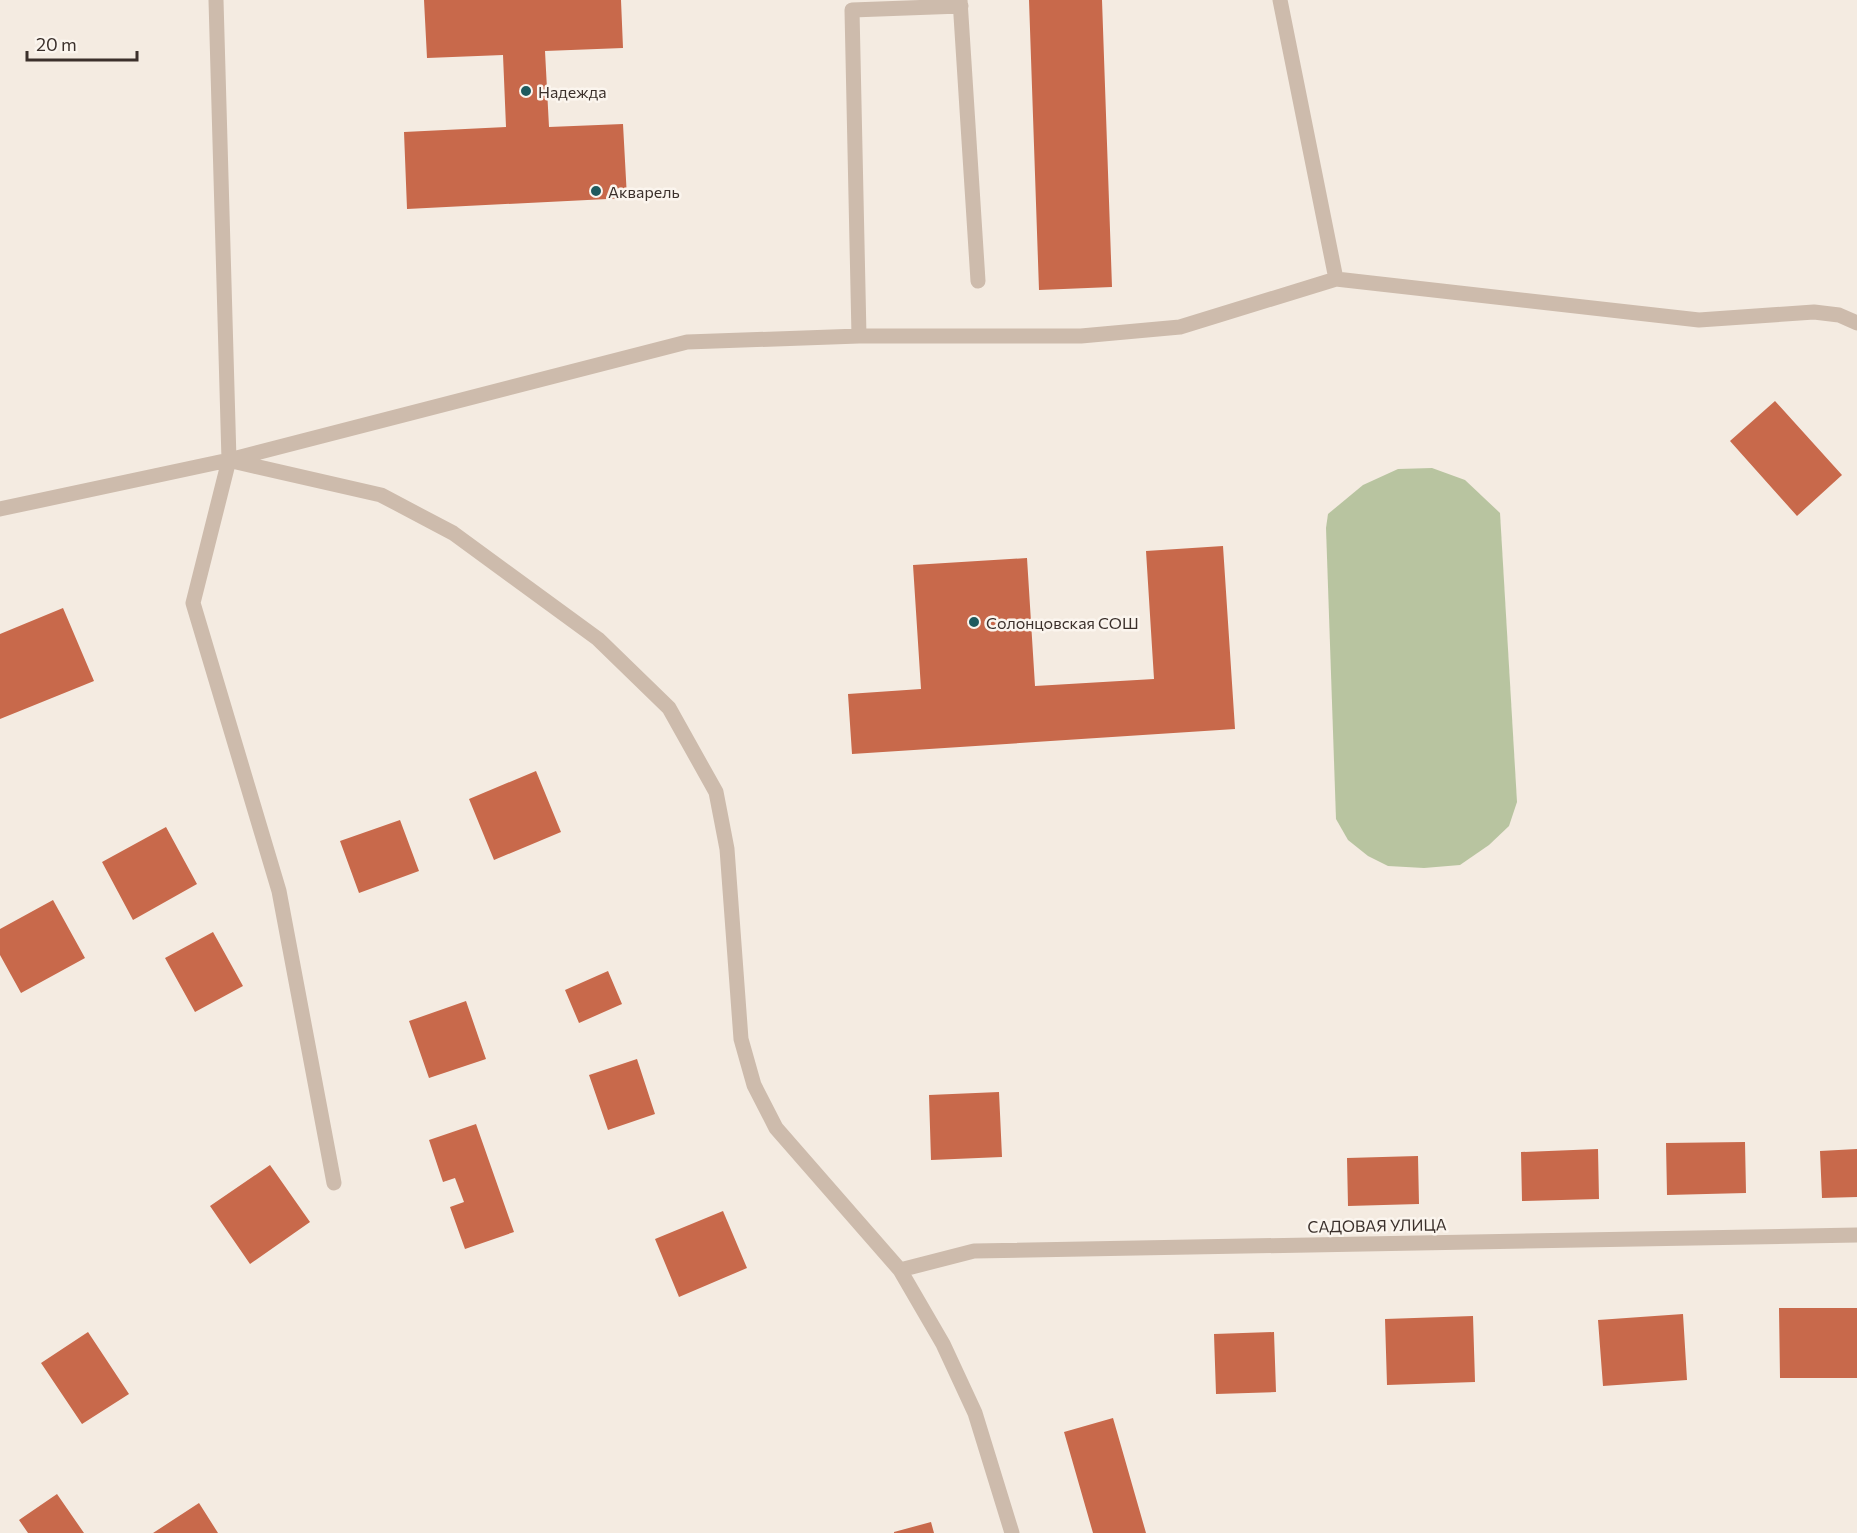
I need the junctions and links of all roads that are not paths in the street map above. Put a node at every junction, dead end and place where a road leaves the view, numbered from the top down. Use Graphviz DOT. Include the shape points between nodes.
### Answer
graph roads {
  1 [pos="216,0"];
  2 [pos="1280,0"];
  3 [pos="961,3"];
  4 [pos="1336,279"];
  5 [pos="978,281"];
  6 [pos="1857,323"];
  7 [pos="859,336"];
  8 [pos="229,460"];
  9 [pos="0,509"];
  10 [pos="334,1183"];
  11 [pos="1857,1235"];
  12 [pos="900,1270"];
  13 [pos="1012,1533"];
  1 -- 8 [label="street"];
  2 -- 4 [label="street"];
  3 -- 5 [label="street"];
  3 -- 7 [label="street" via="852,10"];
  4 -- 6 [label="street" via="1699,320 1814,312 1839,315"];
  4 -- 7 [label="street" via="1179,327 1082,336"];
  7 -- 8 [label="street" via="687,342"];
  8 -- 9 [label="street"];
  8 -- 10 [label="street" via="193,603 279,891"];
  8 -- 12 [label="street" via="381,495 453,533 598,639 669,708 716,792 727,849 741,1039 754,1085 776,1128"];
  11 -- 12 [label="street, САДОВАЯ УЛИЦА" via="974,1251"];
  12 -- 13 [label="street" via="943,1344 975,1413"];
}
